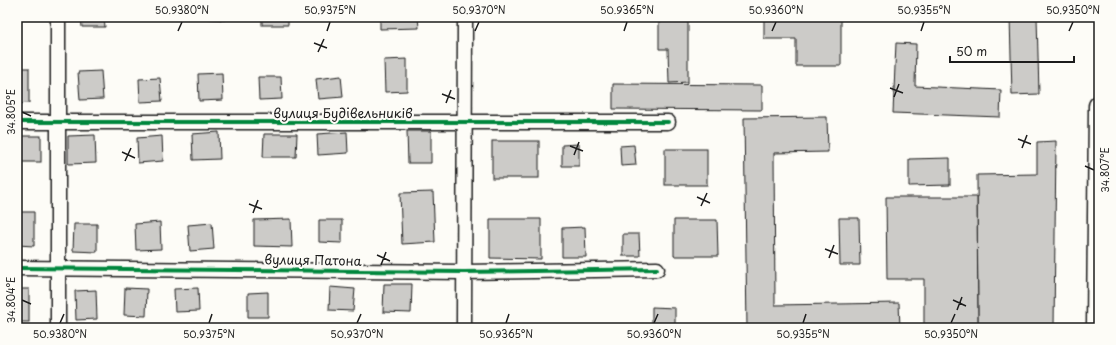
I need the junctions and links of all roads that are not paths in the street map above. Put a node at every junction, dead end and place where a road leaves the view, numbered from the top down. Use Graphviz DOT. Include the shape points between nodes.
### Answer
graph roads {
  1 [pos="58,17"];
  2 [pos="465,17"];
  3 [pos="1099,106"];
  4 [pos="17,122"];
  5 [pos="58,122"];
  6 [pos="668,122"];
  7 [pos="465,123"];
  8 [pos="17,268"];
  9 [pos="58,268"];
  10 [pos="656,269"];
  11 [pos="464,272"];
  12 [pos="58,328"];
  13 [pos="464,328"];
  14 [pos="1097,328"];
  1 -- 5 [label="street"];
  2 -- 7 [label="street"];
  3 -- 14 [label="street"];
  4 -- 5 [label="street, вулиця Будівельників"];
  5 -- 7 [label="street, вулиця Будівельників"];
  5 -- 9 [label="street"];
  6 -- 7 [label="street, вулиця Будівельників"];
  7 -- 11 [label="street"];
  8 -- 9 [label="street, вулиця Патона"];
  9 -- 11 [label="street, вулиця Патона"];
  9 -- 12 [label="street"];
  10 -- 11 [label="street, вулиця Патона"];
  11 -- 13 [label="street"];
}
